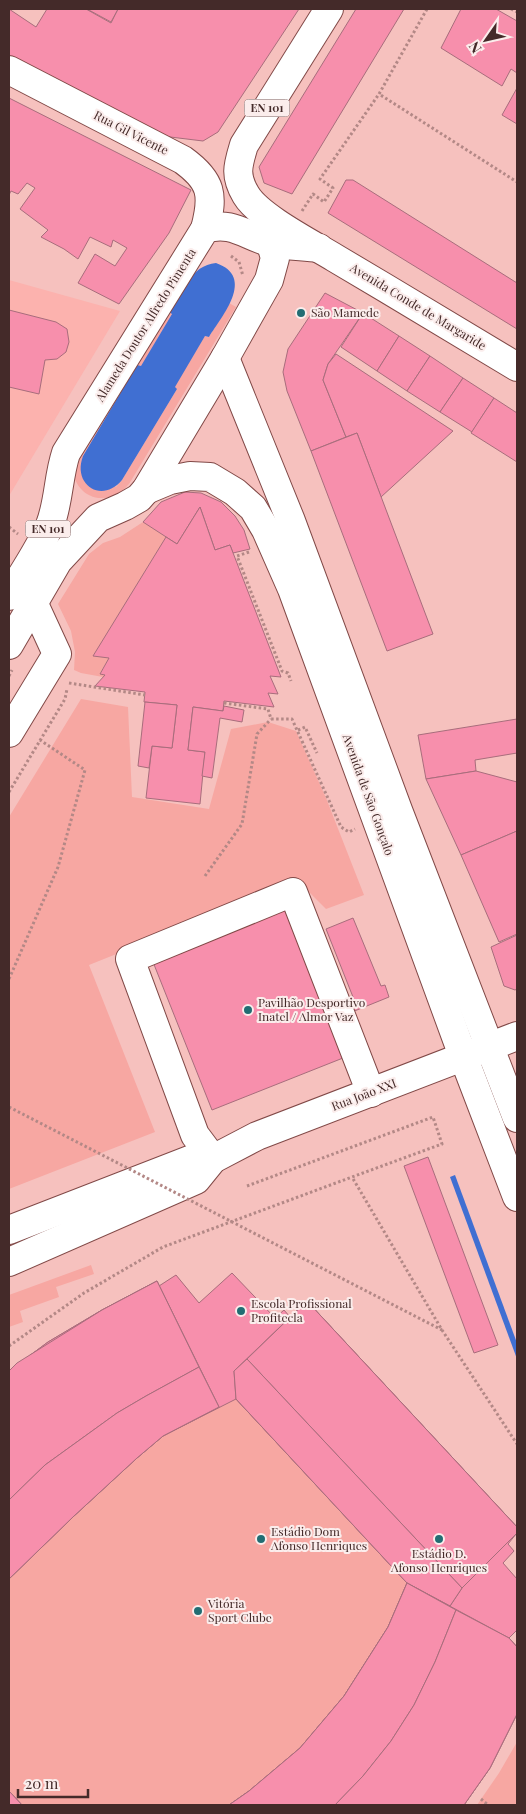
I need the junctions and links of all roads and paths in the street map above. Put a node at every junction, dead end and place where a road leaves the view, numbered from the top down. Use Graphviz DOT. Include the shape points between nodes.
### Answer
graph roads {
  1 [pos="329,9"];
  2 [pos="427,9"];
  3 [pos="511,9"];
  4 [pos="517,12"];
  5 [pos="9,70"];
  6 [pos="379,94"];
  7 [pos="517,182"];
  8 [pos="260,210"];
  9 [pos="302,211"];
  10 [pos="205,229"];
  11 [pos="272,243"];
  12 [pos="319,248"];
  13 [pos="227,253"];
  14 [pos="242,284"];
  15 [pos="225,358"];
  16 [pos="517,367"];
  17 [pos="60,484"];
  18 [pos="146,490"];
  19 [pos="98,518"];
  20 [pos="254,550"];
  21 [pos="21,600"];
  22 [pos="9,645"];
  23 [pos="68,675"];
  24 [pos="292,681"];
  25 [pos="69,683"];
  26 [pos="145,695"];
  27 [pos="224,703"];
  28 [pos="271,718"];
  29 [pos="298,730"];
  30 [pos="9,734"];
  31 [pos="40,740"];
  32 [pos="317,753"];
  33 [pos="9,792"];
  34 [pos="358,828"];
  35 [pos="205,876"];
  36 [pos="9,979"];
  37 [pos="517,1036"];
  38 [pos="490,1046"];
  39 [pos="463,1056"];
  40 [pos="371,1093"];
  41 [pos="9,1107"];
  42 [pos="517,1118"];
  43 [pos="213,1159"];
  44 [pos="352,1176"];
  45 [pos="247,1186"];
  46 [pos="517,1197"];
  47 [pos="9,1230"];
  48 [pos="9,1262"];
  49 [pos="442,1330"];
  50 [pos="9,1346"];
  51 [pos="517,1444"];
  52 [pos="481,1799"];
  53 [pos="488,1805"];
  1 -- 8 [label="street, EN 101" via="244,145 237,167 241,185"];
  2 -- 6 [label="path"];
  3 -- 4 [label="path"];
  5 -- 10 [label="street, Rua Gil Vicente" via="194,168 204,178 210,193 211,208"];
  6 -- 7 [label="path"];
  6 -- 9 [label="path" via="320,180 332,188 324,202 312,194"];
  8 -- 11 [label="street, Alameda Doutor Alfredo Pimenta / EN 101"];
  8 -- 12 [label="street, Avenida Conde de Margaride"];
  10 -- 11 [label="street" via="214,226 234,228"];
  10 -- 17 [label="street, Alameda Doutor Alfredo Pimenta / EN 101" via="66,453 60,470"];
  11 -- 12 [label="street, Avenida Conde de Margaride"];
  11 -- 15 [label="street, Alameda Doutor Alfredo Pimenta / EN 101" via="275,258 269,280"];
  12 -- 16 [label="street, Avenida Conde de Margaride"];
  13 -- 14 [label="path" via="239,262"];
  15 -- 18 [label="street, Alameda Doutor Alfredo Pimenta / EN 101"];
  15 -- 38 [label="street, Avenida de São Gonçalo" via="291,521"];
  17 -- 19 [label="street, EN 101" via="83,513"];
  17 -- 21 [label="street, Alameda Doutor Alfredo Pimenta / EN 101" via="50,524"];
  18 -- 19 [label="street, Alameda Doutor Alfredo Pimenta / EN 101" via="125,506"];
  18 -- 39 [label="street, Avenida de São Gonçalo" via="190,476 210,478 235,492 253,508 266,530 292,590"];
  19 -- 21 [label="street, Alameda Doutor Alfredo Pimenta / EN 101"];
  20 -- 24 [label="path" via="237,556 282,671 288,673"];
  21 -- 22 [label="street, Alameda Doutor Alfredo Pimenta / EN 101"];
  21 -- 30 [label="street" via="57,654"];
  23 -- 25 [label="path"];
  25 -- 26 [label="path"];
  25 -- 31 [label="path" via="65,699"];
  27 -- 28 [label="path" via="268,709"];
  28 -- 29 [label="path" via="292,719"];
  28 -- 35 [label="path" via="257,734 242,824"];
  29 -- 32 [label="path" via="306,727"];
  29 -- 34 [label="path" via="342,827 349,832"];
  31 -- 33 [label="path"];
  31 -- 36 [label="path" via="85,770 58,866"];
  37 -- 38 [label="street, Rua João XXI"];
  38 -- 39 [label="street, Rua João XXI"];
  38 -- 42 [label="street, Avenida de São Gonçalo"];
  39 -- 40 [label="street, Rua João XXI"];
  39 -- 46 [label="street, Avenida de São Gonçalo"];
  40 -- 43 [label="street, Rua João XXI" via="257,1136"];
  40 -- 43 [label="street" via="293,892 130,959 195,1135"];
  41 -- 49 [label="path, bridge"];
  43 -- 47 [label="street" via="192,1159"];
  43 -- 48 [label="street" via="196,1180"];
  44 -- 45 [label="path" via="442,1144 433,1117"];
  44 -- 49 [label="path"];
  44 -- 50 [label="path" via="163,1247 84,1293"];
  49 -- 51 [label="path"];
  52 -- 53 [label="path"];
}
